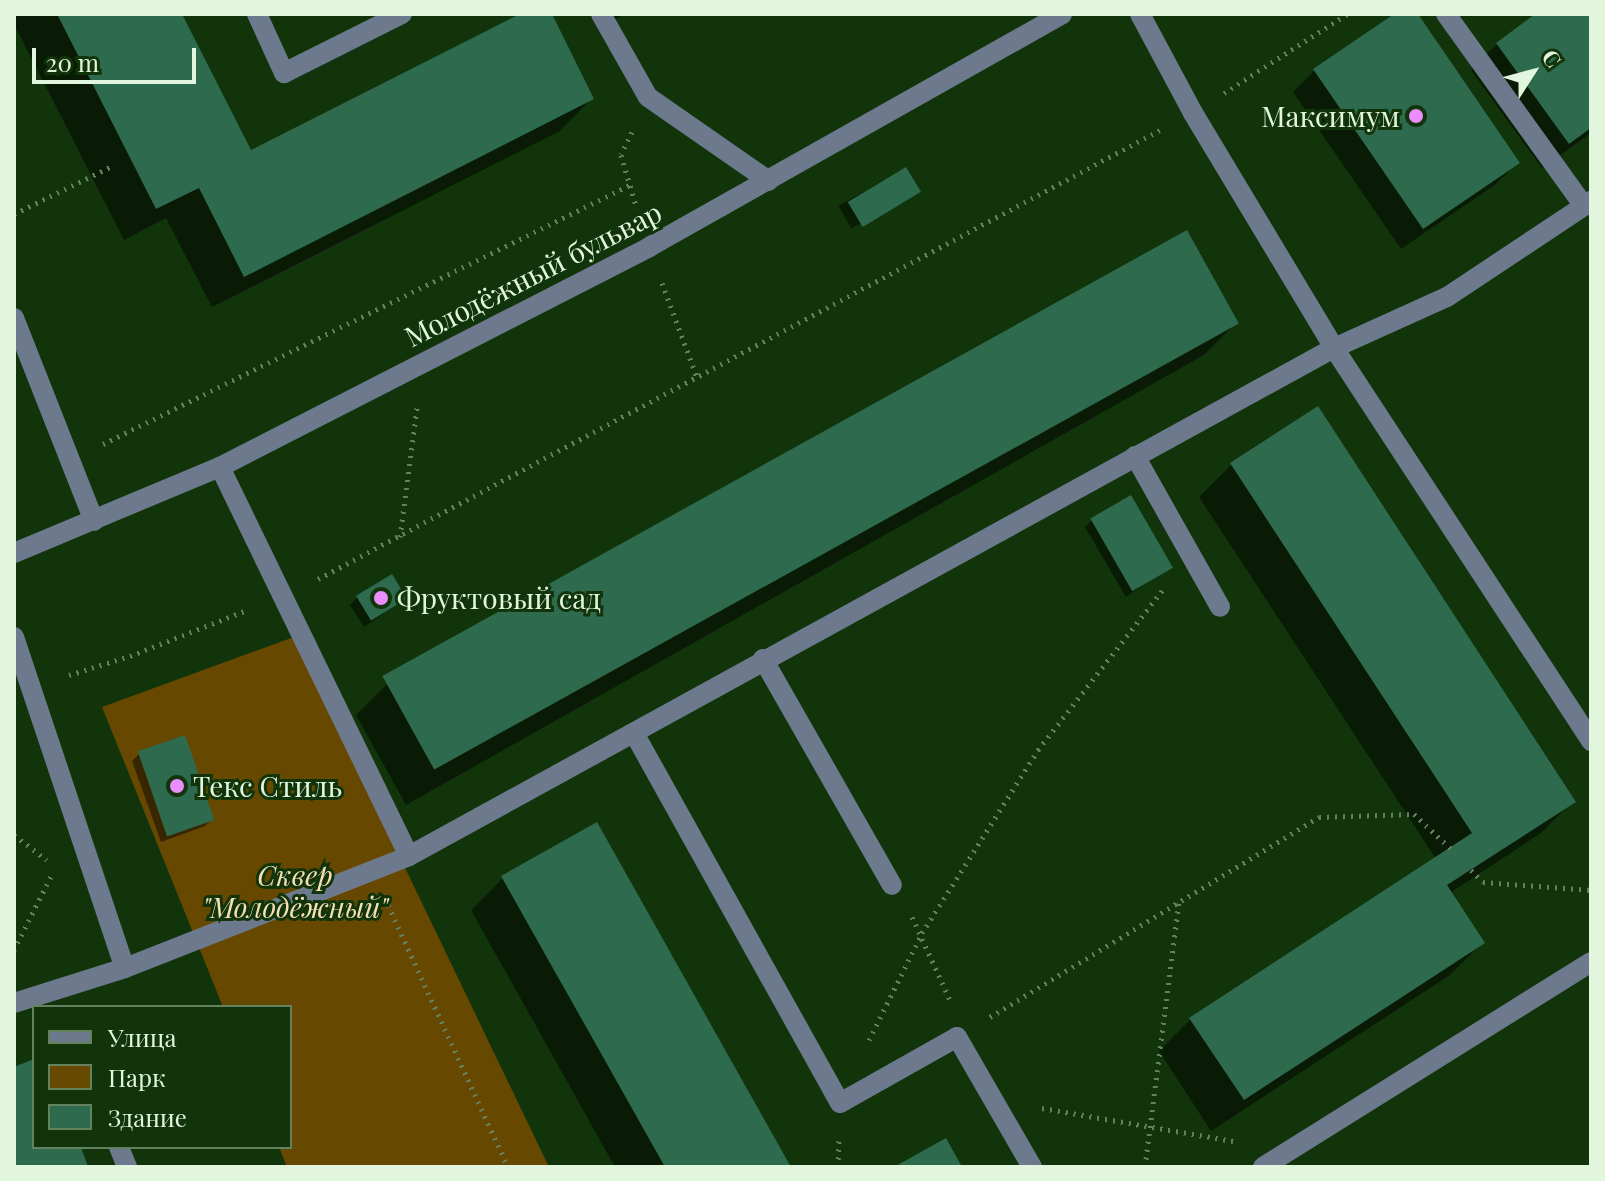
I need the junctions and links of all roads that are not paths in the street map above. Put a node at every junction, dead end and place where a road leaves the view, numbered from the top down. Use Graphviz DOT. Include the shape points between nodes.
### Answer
graph roads {
  1 [pos="257,14"];
  2 [pos="402,14"];
  3 [pos="601,14"];
  4 [pos="1062,14"];
  5 [pos="1140,14"];
  6 [pos="1446,14"];
  7 [pos="769,181"];
  8 [pos="1587,203"];
  9 [pos="14,318"];
  10 [pos="1334,348"];
  11 [pos="1135,456"];
  12 [pos="220,467"];
  13 [pos="94,521"];
  14 [pos="14,553"];
  15 [pos="1220,607"];
  16 [pos="14,637"];
  17 [pos="763,659"];
  18 [pos="634,733"];
  19 [pos="1591,741"];
  20 [pos="409,856"];
  21 [pos="892,885"];
  22 [pos="1591,962"];
  23 [pos="125,968"];
  24 [pos="65,999"];
  25 [pos="14,1003"];
  26 [pos="1032,1167"];
  27 [pos="1263,1167"];
  1 -- 2 [label="street" via="284,73"];
  3 -- 7 [label="street" via="648,97"];
  4 -- 7 [label="street, Молодёжный бульвар"];
  5 -- 10 [label="street"];
  6 -- 8 [label="street"];
  7 -- 12 [label="street, Молодёжный бульвар"];
  8 -- 10 [label="street" via="1447,297"];
  9 -- 13 [label="street"];
  10 -- 11 [label="street"];
  10 -- 19 [label="street"];
  11 -- 15 [label="street"];
  11 -- 17 [label="street"];
  12 -- 13 [label="street, Молодёжный бульвар"];
  12 -- 20 [label="street"];
  13 -- 14 [label="street, Молодёжный бульвар"];
  16 -- 23 [label="street"];
  17 -- 18 [label="street"];
  17 -- 21 [label="street"];
  18 -- 20 [label="street"];
  18 -- 26 [label="street" via="840,1103 957,1037"];
  20 -- 23 [label="street"];
  22 -- 27 [label="street"];
  23 -- 24 [label="street"];
  24 -- 25 [label="street"];
}
